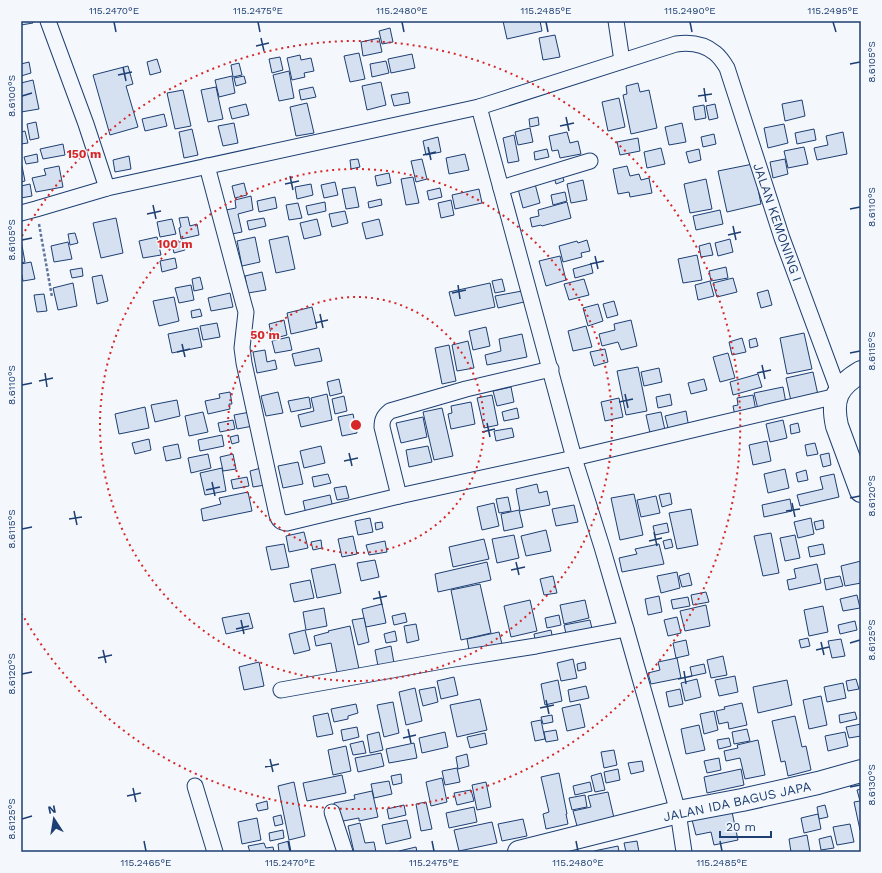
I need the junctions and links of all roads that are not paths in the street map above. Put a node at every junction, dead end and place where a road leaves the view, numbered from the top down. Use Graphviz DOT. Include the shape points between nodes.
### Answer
graph roads {
  1 [pos="48,21"];
  2 [pos="616,21"];
  3 [pos="622,61"];
  4 [pos="479,107"];
  5 [pos="590,161"];
  6 [pos="207,166"];
  7 [pos="107,188"];
  8 [pos="501,188"];
  9 [pos="21,213"];
  10 [pos="551,369"];
  11 [pos="861,372"];
  12 [pos="838,394"];
  13 [pos="574,458"];
  14 [pos="861,491"];
  15 [pos="399,496"];
  16 [pos="626,629"];
  17 [pos="281,690"];
  18 [pos="861,771"];
  19 [pos="195,786"];
  20 [pos="332,812"];
  21 [pos="678,812"];
  22 [pos="215,852"];
  23 [pos="345,852"];
  24 [pos="519,852"];
  25 [pos="684,852"];
  1 -- 7 [label="street"];
  2 -- 3 [label="street"];
  3 -- 4 [label="street"];
  3 -- 12 [label="street, JALAN KEMONING I" via="687,42 707,48 716,54 727,68 782,238"];
  4 -- 6 [label="street"];
  4 -- 8 [label="street"];
  5 -- 8 [label="street"];
  6 -- 7 [label="street"];
  6 -- 15 [label="street" via="246,312 242,348 244,363 279,520 287,523"];
  7 -- 9 [label="street"];
  8 -- 10 [label="street"];
  10 -- 13 [label="street"];
  10 -- 15 [label="street" via="466,389 384,415 382,427"];
  11 -- 12 [label="street" via="844,384"];
  12 -- 13 [label="street"];
  12 -- 14 [label="street" via="834,415"];
  13 -- 15 [label="street"];
  13 -- 16 [label="street"];
  16 -- 17 [label="street"];
  16 -- 21 [label="street"];
  18 -- 21 [label="street, JALAN IDA BAGUS JAPA" via="810,785"];
  19 -- 22 [label="street"];
  20 -- 23 [label="street"];
  21 -- 24 [label="street, JALAN IDA BAGUS JAPA"];
  21 -- 25 [label="street"];
}
